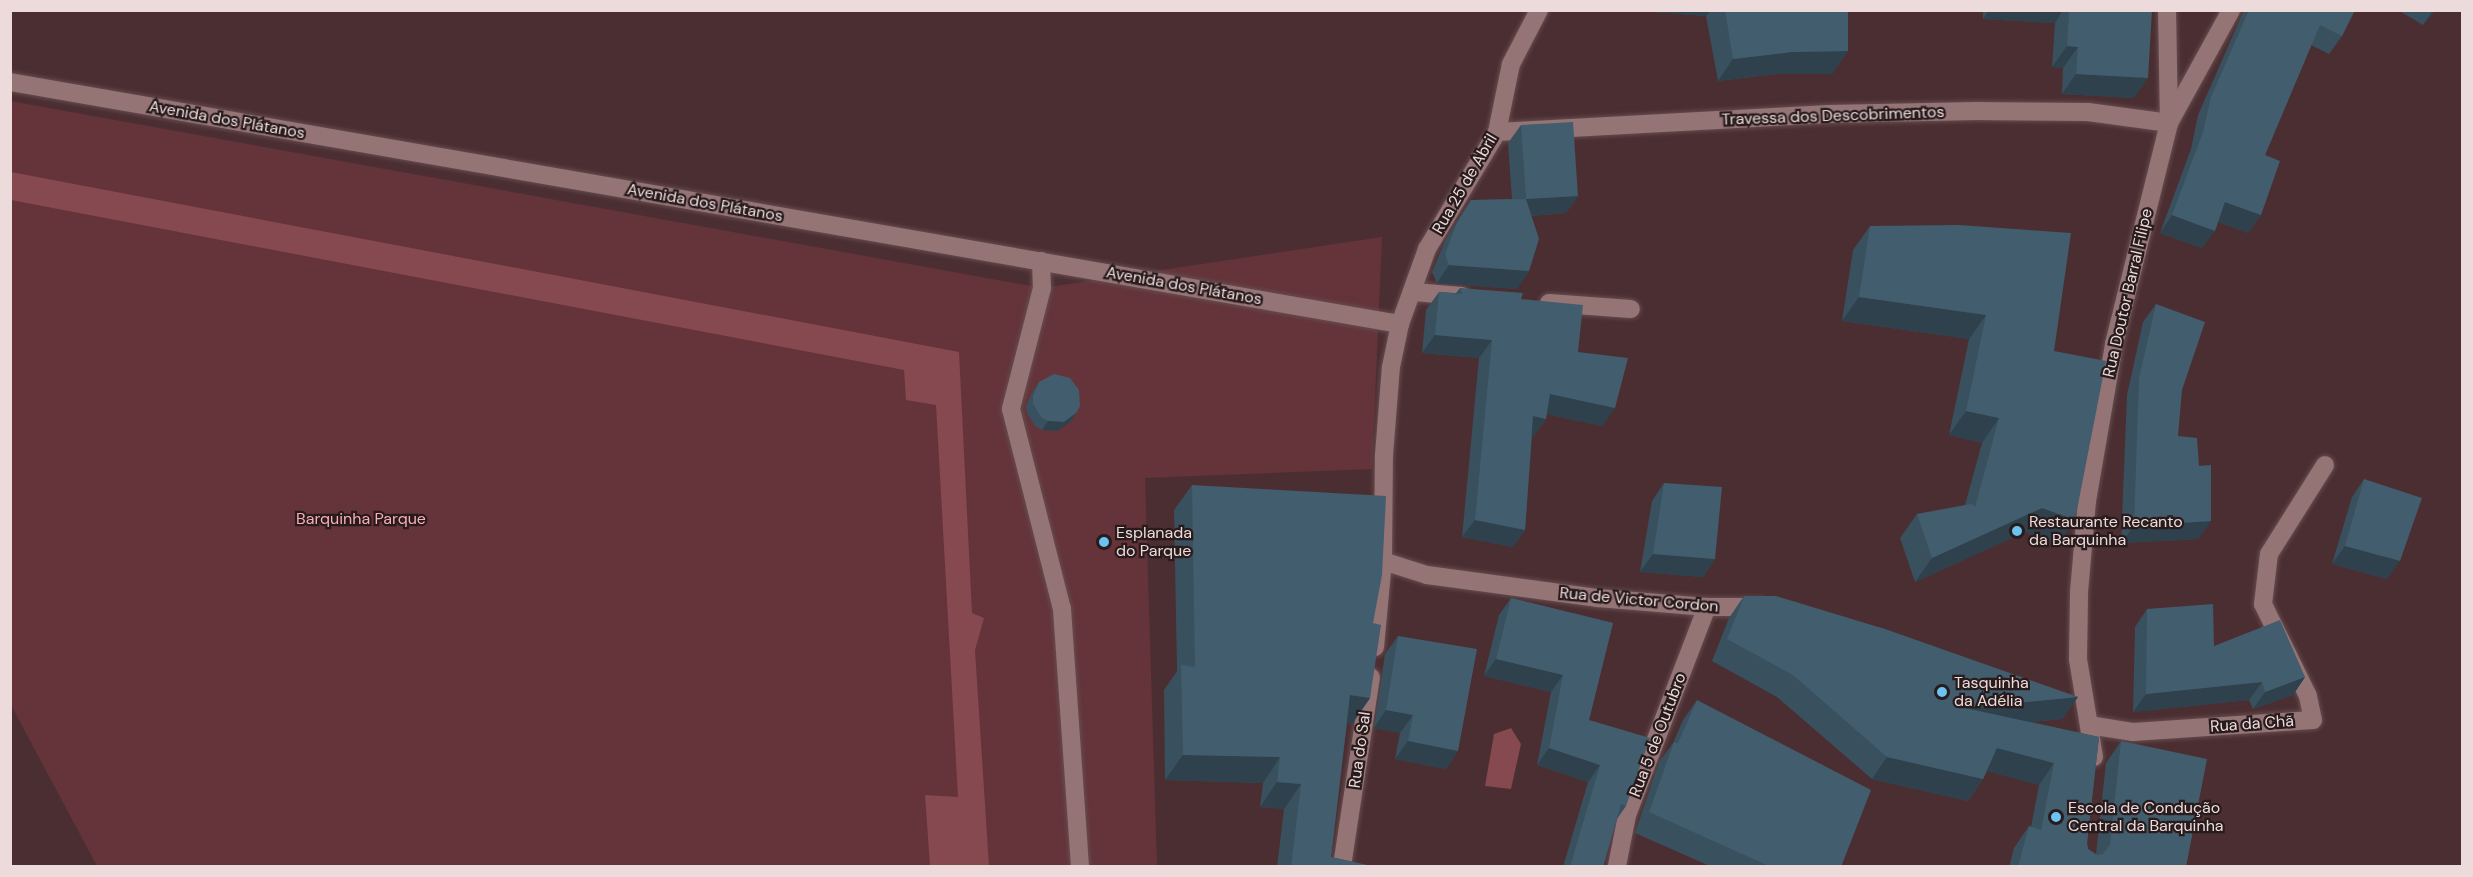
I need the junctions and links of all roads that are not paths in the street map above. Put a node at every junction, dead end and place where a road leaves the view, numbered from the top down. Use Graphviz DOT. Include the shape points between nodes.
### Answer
graph roads {
  1 [pos="1539,10"];
  2 [pos="2167,10"];
  3 [pos="2231,10"];
  4 [pos="10,82"];
  5 [pos="2169,123"];
  6 [pos="1497,132"];
  7 [pos="1041,261"];
  8 [pos="1414,292"];
  9 [pos="1484,298"];
  10 [pos="1531,301"];
  11 [pos="1631,309"];
  12 [pos="1400,324"];
  13 [pos="2325,465"];
  14 [pos="1383,561"];
  15 [pos="1707,607"];
  16 [pos="1774,609"];
  17 [pos="2064,699"];
  18 [pos="2086,705"];
  19 [pos="2089,725"];
  20 [pos="2094,772"];
  21 [pos="1080,867"];
  22 [pos="1342,867"];
  23 [pos="1617,867"];
  1 -- 6 [label="street, Rua 25 de Abril" via="1511,64"];
  2 -- 5 [label="street, Rua Doutor Barral Filipe"];
  3 -- 5 [label="street"];
  4 -- 7 [label="street, Avenida dos Plátanos"];
  5 -- 6 [label="street, Travessa dos Descobrimentos" via="2088,112 1966,111 1829,114"];
  5 -- 18 [label="street, Rua Doutor Barral Filipe" via="2114,344 2087,501 2078,659"];
  6 -- 8 [label="street, Rua 25 de Abril" via="1427,249"];
  7 -- 12 [label="street, Avenida dos Plátanos"];
  7 -- 21 [label="street" via="1042,288 1011,409 1062,609"];
  8 -- 9 [label="street"];
  8 -- 12 [label="street, Rua 25 de Abril"];
  10 -- 11 [label="street"];
  12 -- 14 [label="street, Rua do Sal" via="1391,367 1384,455"];
  13 -- 19 [label="street, Rua da Chã" via="2269,554 2263,604 2308,696 2313,720 2133,732"];
  14 -- 15 [label="street, Rua de Victor Cordon" via="1427,575 1470,582"];
  14 -- 22 [label="street, Rua do Sal" via="1378,625"];
  15 -- 16 [label="street, Rua de Victor Cordon"];
  15 -- 23 [label="street, Rua 5 de Outubro" via="1627,815"];
  17 -- 18 [label="street"];
  18 -- 19 [label="street, Rua Doutor Barral Filipe"];
  19 -- 20 [label="street, Rua Doutor Barral Filipe"];
}
